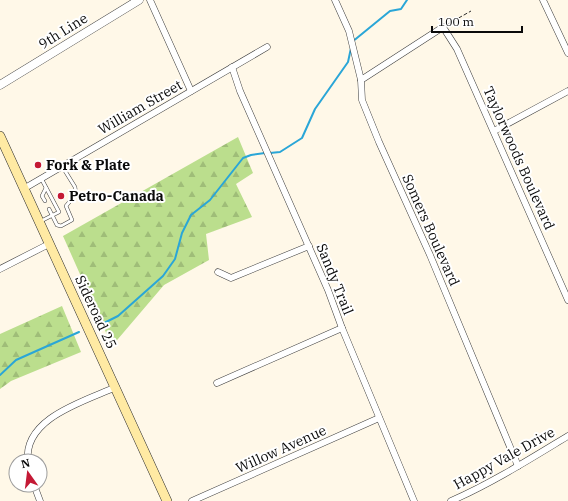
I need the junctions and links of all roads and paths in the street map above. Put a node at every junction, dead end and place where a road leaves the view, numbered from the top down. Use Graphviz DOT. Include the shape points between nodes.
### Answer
graph roads {
  1 [pos="139,0"];
  2 [pos="150,0"];
  3 [pos="335,0"];
  4 [pos="543,0"];
  5 [pos="471,11"];
  6 [pos="443,27"];
  7 [pos="267,47"];
  8 [pos="568,53"];
  9 [pos="232,67"];
  10 [pos="361,80"];
  11 [pos="0,85"];
  12 [pos="191,90"];
  13 [pos="568,91"];
  14 [pos="494,131"];
  15 [pos="0,136"];
  16 [pos="62,166"];
  17 [pos="41,178"];
  18 [pos="25,188"];
  19 [pos="46,188"];
  20 [pos="45,201"];
  21 [pos="49,208"];
  22 [pos="52,216"];
  23 [pos="40,222"];
  24 [pos="49,244"];
  25 [pos="308,246"];
  26 [pos="0,269"];
  27 [pos="218,272"];
  28 [pos="568,300"];
  29 [pos="342,328"];
  30 [pos="217,383"];
  31 [pos="116,387"];
  32 [pos="379,418"];
  33 [pos="568,436"];
  34 [pos="28,453"];
  35 [pos="518,466"];
  36 [pos="167,501"];
  37 [pos="192,501"];
  38 [pos="414,501"];
  39 [pos="451,501"];
  1 -- 11 [label="street, 9th Line"];
  2 -- 12 [label="street"];
  3 -- 10 [label="street, Somers Boulevard" via="349,31"];
  4 -- 8 [label="street"];
  5 -- 6 [label="path"];
  6 -- 10 [label="street"];
  6 -- 14 [label="street, Taylorwoods Boulevard" via="457,49"];
  7 -- 9 [label="street, William Street"];
  9 -- 12 [label="street, William Street"];
  9 -- 25 [label="street, Sandy Trail" via="240,91"];
  10 -- 35 [label="street, Somers Boulevard" via="362,100 379,142 430,255"];
  12 -- 16 [label="street, William Street"];
  13 -- 14 [label="street"];
  14 -- 28 [label="street, Taylorwoods Boulevard"];
  15 -- 18 [label="main road, Sideroad 25"];
  16 -- 17 [label="street, William Street"];
  16 -- 22 [label="lane" via="75,187 76,194 66,206 72,220 61,226 57,225"];
  17 -- 18 [label="street, William Street"];
  17 -- 19 [label="lane"];
  18 -- 23 [label="main road, Sideroad 25"];
  19 -- 20 [label="lane" via="42,196"];
  19 -- 22 [label="lane" via="59,212"];
  21 -- 22 [label="lane"];
  22 -- 23 [label="lane"];
  23 -- 24 [label="main road, Sideroad 25"];
  24 -- 26 [label="street"];
  24 -- 31 [label="main road, Sideroad 25"];
  25 -- 27 [label="street" via="231,278"];
  25 -- 29 [label="street, Sandy Trail"];
  29 -- 30 [label="street"];
  29 -- 32 [label="street, Sandy Trail"];
  31 -- 34 [label="street" via="55,414 36,431"];
  31 -- 36 [label="main road, Sideroad 25"];
  32 -- 37 [label="street, Willow Avenue"];
  32 -- 38 [label="street, Sandy Trail"];
  33 -- 35 [label="street, Happy Vale Drive"];
  35 -- 39 [label="street, Happy Vale Drive"];
}
